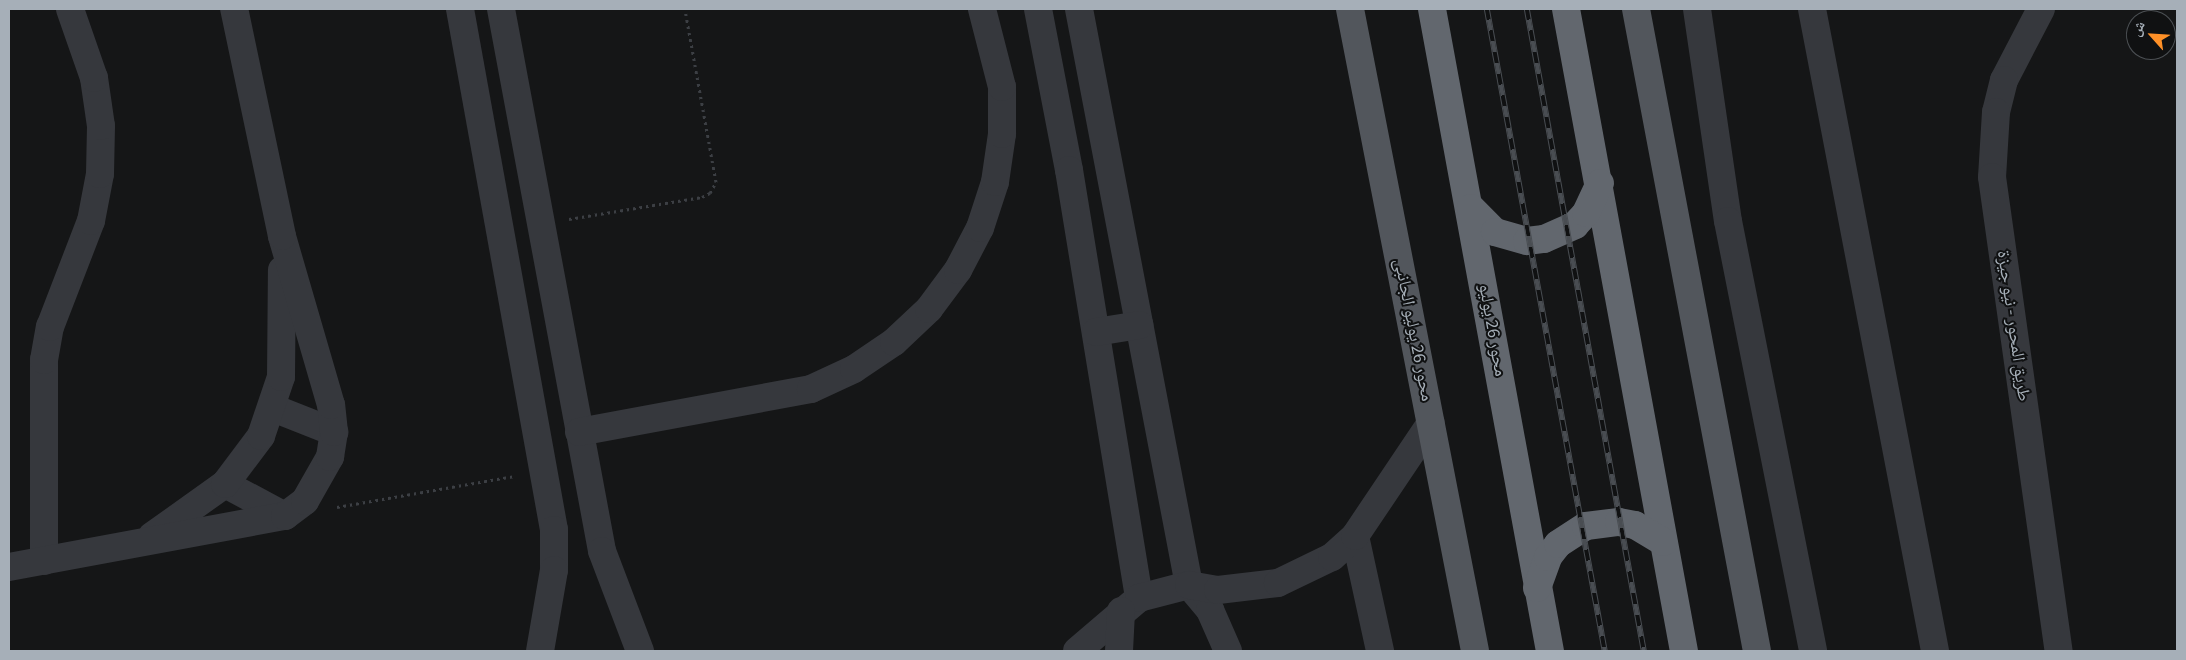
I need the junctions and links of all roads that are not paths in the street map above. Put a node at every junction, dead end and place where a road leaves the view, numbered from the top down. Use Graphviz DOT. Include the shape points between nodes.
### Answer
graph roads {
  1 [pos="70,9"];
  2 [pos="234,9"];
  3 [pos="460,9"];
  4 [pos="501,9"];
  5 [pos="982,9"];
  6 [pos="1038,9"];
  7 [pos="1079,9"];
  8 [pos="1350,9"];
  9 [pos="1432,9"];
  10 [pos="1566,9"];
  11 [pos="1636,9"];
  12 [pos="1697,9"];
  13 [pos="1812,9"];
  14 [pos="2041,9"];
  15 [pos="1600,183"];
  16 [pos="1471,208"];
  17 [pos="282,236"];
  18 [pos="1139,325"];
  19 [pos="1096,332"];
  20 [pos="273,408"];
  21 [pos="1432,423"];
  22 [pos="334,432"];
  23 [pos="579,432"];
  24 [pos="225,484"];
  25 [pos="285,516"];
  26 [pos="1354,536"];
  27 [pos="142,542"];
  28 [pos="1663,542"];
  29 [pos="44,561"];
  30 [pos="9,567"];
  31 [pos="1189,585"];
  32 [pos="1537,588"];
  33 [pos="1130,604"];
  34 [pos="540,651"];
  35 [pos="640,651"];
  36 [pos="1078,651"];
  37 [pos="1119,651"];
  38 [pos="1228,651"];
  39 [pos="1380,651"];
  40 [pos="1475,651"];
  41 [pos="1550,651"];
  42 [pos="1684,651"];
  43 [pos="1757,651"];
  44 [pos="1813,651"];
  45 [pos="1935,651"];
  46 [pos="2058,651"];
  1 -- 29 [label="street" via="94,78 101,126 100,174 91,221 53,319 44,360"];
  2 -- 17 [label="street"];
  3 -- 34 [label="street" via="554,530 554,570"];
  4 -- 23 [label="street"];
  5 -- 23 [label="street" via="1002,86 1002,134 995,182 980,228 958,270 928,309 894,342 862,364 811,389"];
  6 -- 19 [label="street"];
  7 -- 18 [label="street"];
  8 -- 21 [label="main road, محور 26 يوليو الجانبى"];
  9 -- 16 [label="highway, محور 26 يوليو"];
  10 -- 15 [label="highway"];
  11 -- 43 [label="main road"];
  12 -- 44 [label="street" via="1728,221"];
  13 -- 45 [label="street"];
  14 -- 46 [label="street, طريق المحور - نيو جيزة" via="2004,80 1994,120 1992,177"];
  15 -- 16 [label="highway" via="1590,206 1574,225 1544,240 1510,238 1495,232"];
  15 -- 28 [label="highway"];
  16 -- 32 [label="highway, محور 26 يوليو"];
  17 -- 20 [label="street" via="283,346"];
  17 -- 22 [label="street" via="331,405"];
  18 -- 19 [label="street"];
  18 -- 31 [label="street"];
  19 -- 33 [label="street"];
  20 -- 22 [label="street"];
  20 -- 24 [label="street" via="245,462"];
  21 -- 26 [label="street"];
  21 -- 40 [label="main road, محور 26 يوليو الجانبى"];
  22 -- 25 [label="street" via="330,457 320,481 305,501"];
  23 -- 35 [label="street" via="607,568"];
  24 -- 25 [label="street"];
  24 -- 27 [label="street"];
  25 -- 27 [label="street"];
  26 -- 31 [label="street" via="1313,568 1278,583 1218,590"];
  26 -- 39 [label="street"];
  27 -- 29 [label="street"];
  28 -- 32 [label="highway" via="1635,525 1602,522 1586,526 1558,544 1548,557"];
  28 -- 42 [label="highway"];
  29 -- 30 [label="street"];
  31 -- 33 [label="street"];
  31 -- 38 [label="street" via="1210,610"];
  32 -- 41 [label="highway, محور 26 يوليو"];
  33 -- 36 [label="street"];
  33 -- 37 [label="street"];
}
